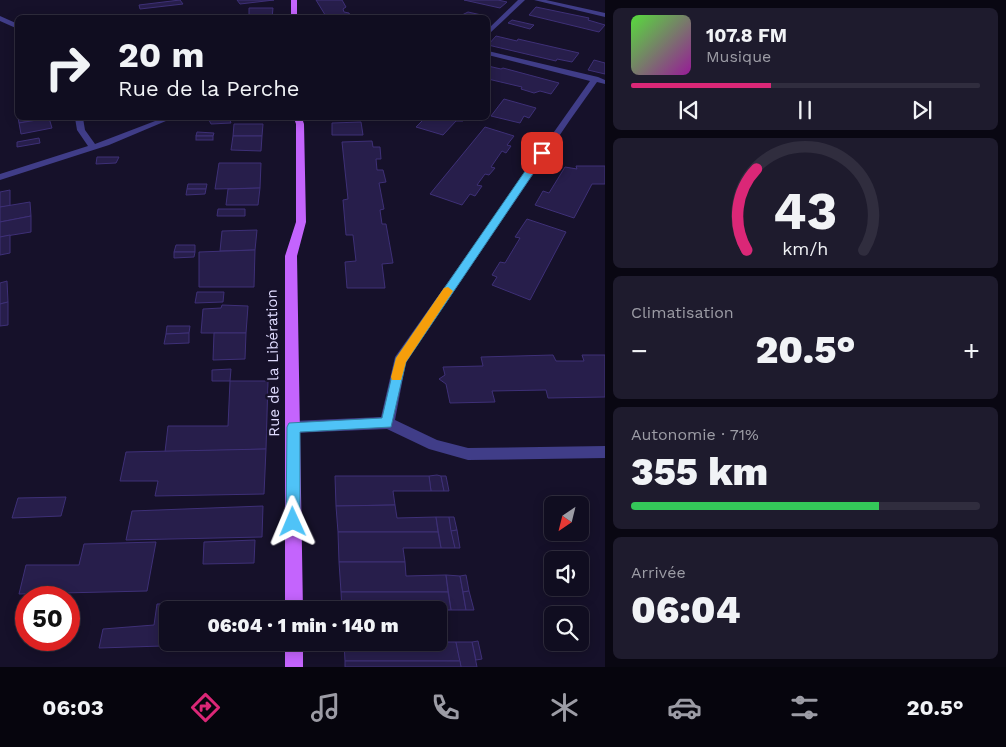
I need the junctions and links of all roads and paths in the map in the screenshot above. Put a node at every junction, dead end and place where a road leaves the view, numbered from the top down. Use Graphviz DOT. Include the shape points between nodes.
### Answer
graph roads {
  1 [pos="294,0"];
  2 [pos="522,0"];
  3 [pos="538,0"];
  4 [pos="294,15"];
  5 [pos="605,15"];
  6 [pos="0,18"];
  7 [pos="15,26"];
  8 [pos="490,30"];
  9 [pos="490,54"];
  10 [pos="600,81"];
  11 [pos="79,120"];
  12 [pos="164,120"];
  13 [pos="299,120"];
  14 [pos="93,147"];
  15 [pos="0,177"];
  16 [pos="387,423"];
  17 [pos="293,427"];
  18 [pos="605,452"];
  19 [pos="294,601"];
  20 [pos="294,651"];
  21 [pos="294,667"];
  1 -- 4 [label="main road"];
  2 -- 8 [label="street"];
  3 -- 5 [label="street"];
  6 -- 7 [label="street"];
  9 -- 10 [label="street"];
  10 -- 16 [label="street" via="566,119 400,361"];
  11 -- 14 [label="street" via="81,130"];
  12 -- 14 [label="street"];
  13 -- 17 [label="main road, Rue de la Libération" via="301,222 291,256"];
  14 -- 15 [label="street"];
  16 -- 17 [label="street"];
  16 -- 18 [label="street" via="408,430 434,445 468,454"];
  17 -- 19 [label="main road, Rue de la Libération"];
  20 -- 21 [label="main road"];
}
